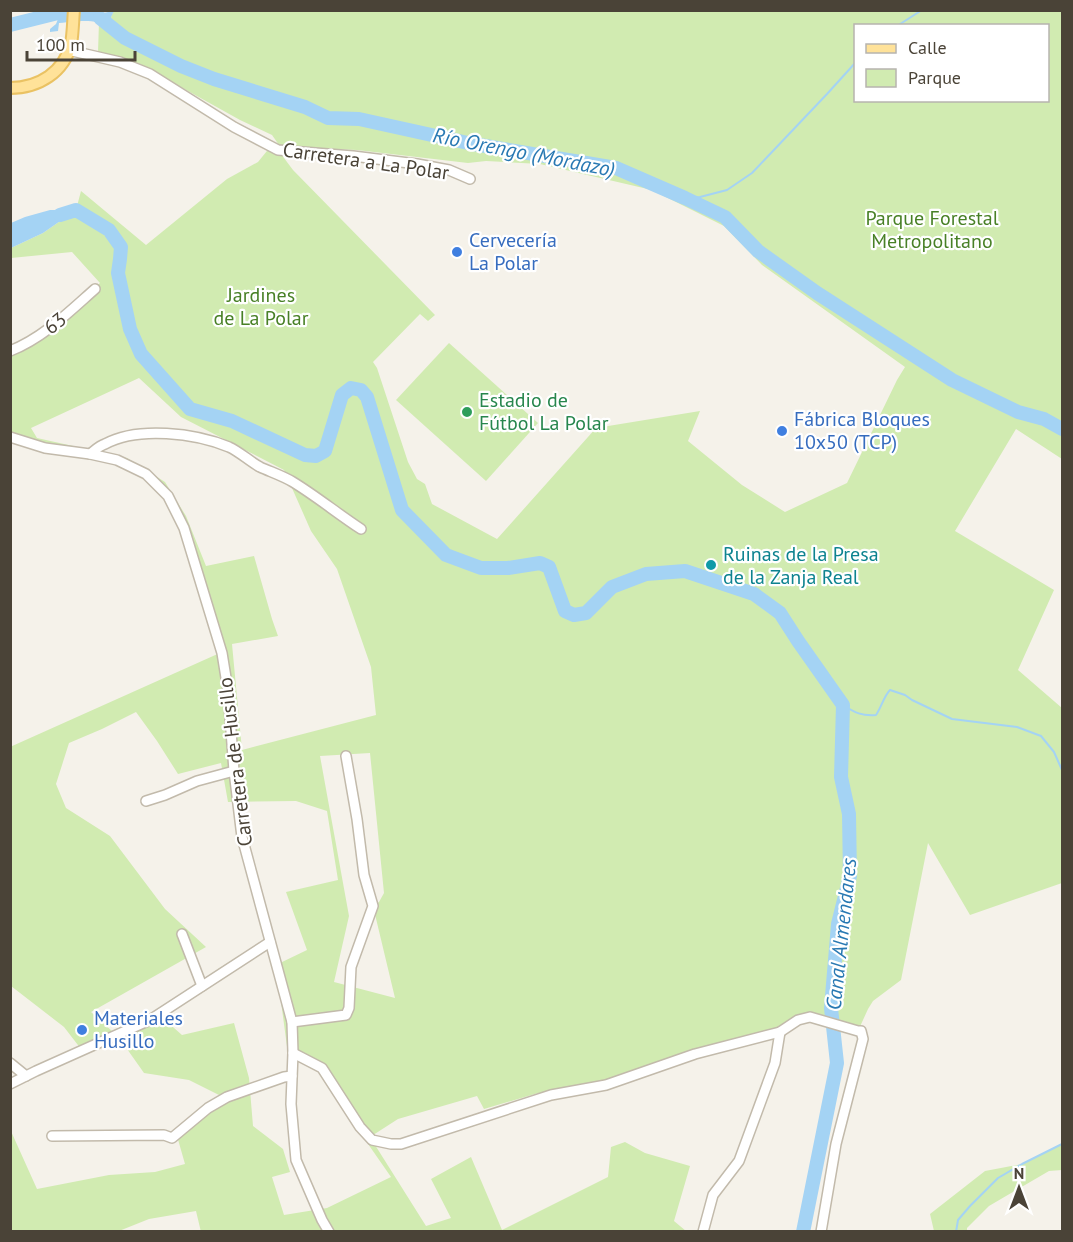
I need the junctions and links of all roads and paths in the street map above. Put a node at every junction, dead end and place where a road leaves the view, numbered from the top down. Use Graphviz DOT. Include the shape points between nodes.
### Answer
graph roads {
  1 [pos="74,10"];
  2 [pos="70,46"];
  3 [pos="10,88"];
  4 [pos="470,179"];
  5 [pos="96,289"];
  6 [pos="10,351"];
  7 [pos="10,437"];
  8 [pos="90,454"];
  9 [pos="361,529"];
  10 [pos="346,756"];
  11 [pos="234,771"];
  12 [pos="147,801"];
  13 [pos="182,933"];
  14 [pos="270,942"];
  15 [pos="202,986"];
  16 [pos="291,1022"];
  17 [pos="780,1032"];
  18 [pos="293,1053"];
  19 [pos="10,1063"];
  20 [pos="26,1076"];
  21 [pos="292,1076"];
  22 [pos="10,1084"];
  23 [pos="52,1136"];
  24 [pos="329,1232"];
  25 [pos="703,1232"];
  26 [pos="821,1232"];
  1 -- 2 [label="main road"];
  2 -- 3 [label="main road" via="60,67 48,78 34,85"];
  2 -- 4 [label="street, Carretera a La Polar" via="150,74 278,150 417,164"];
  5 -- 6 [label="street, 63" via="59,321"];
  7 -- 8 [label="street, Carretera de Husillo"];
  8 -- 9 [label="street" via="105,443 143,433 213,441 292,482"];
  8 -- 11 [label="street, Carretera de Husillo" via="117,460 146,474 168,496 184,528 222,653"];
  10 -- 16 [label="street" via="364,875 373,906 351,966 349,1008 345,1015"];
  11 -- 12 [label="street"];
  11 -- 14 [label="street, Carretera de Husillo" via="243,844"];
  13 -- 15 [label="street"];
  14 -- 15 [label="street"];
  14 -- 16 [label="street, Carretera de Husillo"];
  15 -- 20 [label="street" via="150,1020"];
  16 -- 18 [label="street, Carretera de Husillo"];
  17 -- 18 [label="street" via="695,1054 606,1085 551,1095 401,1144 372,1140 322,1068"];
  17 -- 25 [label="street" via="775,1063 739,1161 713,1195"];
  17 -- 26 [label="street" via="810,1017 861,1031"];
  18 -- 21 [label="street, Carretera de Husillo"];
  19 -- 20 [label="street"];
  20 -- 22 [label="street"];
  21 -- 23 [label="street" via="227,1097 172,1138"];
  21 -- 24 [label="street, Carretera de Husillo" via="296,1160"];
}
